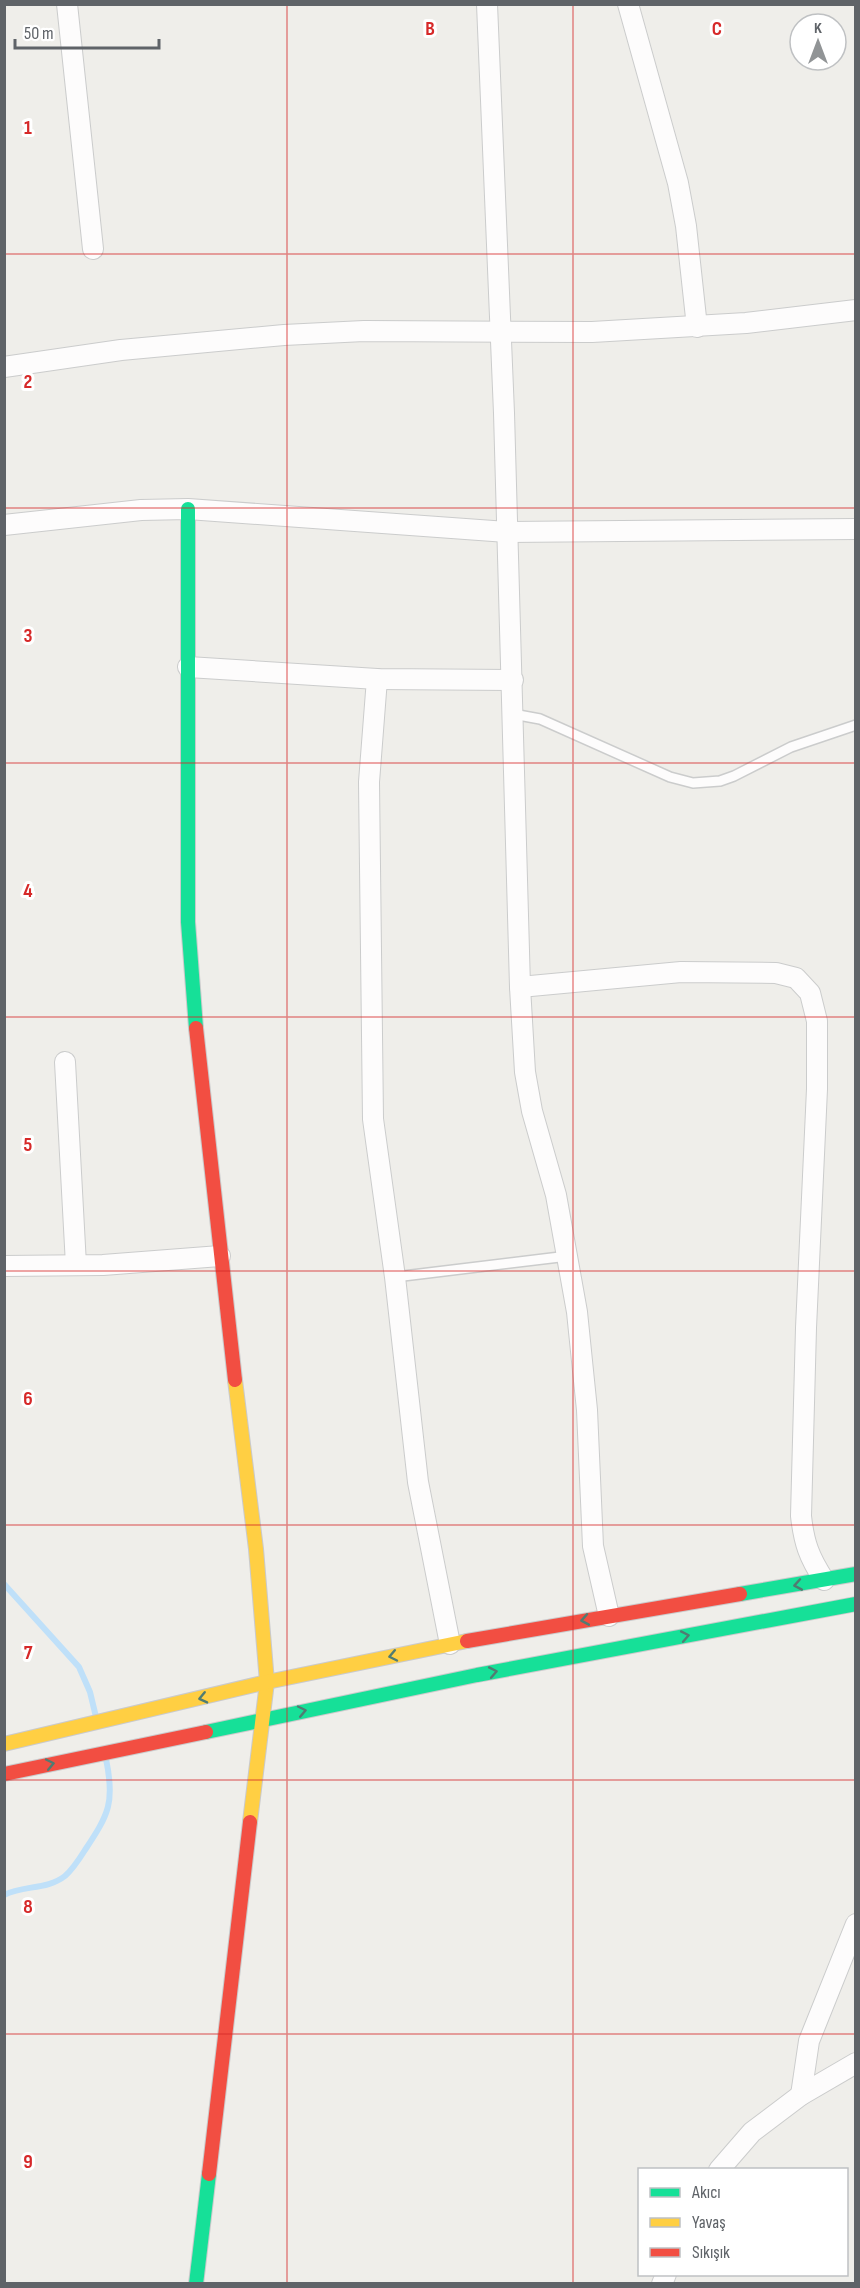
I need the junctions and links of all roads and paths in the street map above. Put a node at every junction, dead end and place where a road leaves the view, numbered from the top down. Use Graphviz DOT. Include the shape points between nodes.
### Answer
graph roads {
  1 [pos="67,4"];
  2 [pos="487,4"];
  3 [pos="628,4"];
  4 [pos="93,249"];
  5 [pos="855,310"];
  6 [pos="697,327"];
  7 [pos="501,331"];
  8 [pos="4,367"];
  9 [pos="188,509"];
  10 [pos="4,525"];
  11 [pos="855,529"];
  12 [pos="507,532"];
  13 [pos="188,667"];
  14 [pos="377,679"];
  15 [pos="513,680"];
  16 [pos="513,714"];
  17 [pos="855,724"];
  18 [pos="520,987"];
  19 [pos="65,1062"];
  20 [pos="220,1256"];
  21 [pos="568,1256"];
  22 [pos="76,1265"];
  23 [pos="4,1266"];
  24 [pos="395,1277"];
  25 [pos="855,1574"];
  26 [pos="824,1580"];
  27 [pos="855,1604"];
  28 [pos="609,1616"];
  29 [pos="450,1644"];
  30 [pos="267,1682"];
  31 [pos="263,1719"];
  32 [pos="4,1744"];
  33 [pos="4,1774"];
  34 [pos="855,1924"];
  35 [pos="855,2063"];
  36 [pos="801,2095"];
  37 [pos="720,2168"];
  38 [pos="196,2283"];
  1 -- 4 [label="street"];
  2 -- 7 [label="street"];
  3 -- 6 [label="street" via="678,183"];
  5 -- 6 [label="street"];
  6 -- 7 [label="street"];
  7 -- 8 [label="street" via="364,331 284,336 121,350"];
  7 -- 12 [label="street"];
  9 -- 10 [label="street" via="141,510"];
  9 -- 12 [label="street"];
  9 -- 13 [label="street"];
  11 -- 12 [label="street"];
  12 -- 15 [label="street"];
  13 -- 14 [label="street"];
  13 -- 20 [label="street" via="188,922"];
  14 -- 15 [label="street"];
  14 -- 24 [label="street" via="369,782 373,1119"];
  15 -- 16 [label="street"];
  16 -- 17 [label="lane" via="540,719 670,777 693,783 734,776 791,747"];
  16 -- 18 [label="street"];
  18 -- 21 [label="street" via="525,1072"];
  18 -- 26 [label="street" via="681,972 776,973 796,978 810,993 817,1021 817,1089 801,1516 809,1557"];
  19 -- 22 [label="street"];
  20 -- 22 [label="street"];
  20 -- 30 [label="street" via="256,1549"];
  21 -- 24 [label="lane"];
  21 -- 28 [label="street" via="587,1410 593,1546"];
  22 -- 23 [label="street"];
  24 -- 29 [label="street" via="418,1482"];
  25 -- 26 [label="street"];
  26 -- 28 [label="street, one-way"];
  31 -- 27 [label="street, one-way"];
  28 -- 29 [label="street, one-way"];
  29 -- 30 [label="street, one-way"];
  30 -- 31 [label="street"];
  30 -- 32 [label="street, one-way"];
  33 -- 31 [label="street, one-way"];
  31 -- 38 [label="street"];
  34 -- 36 [label="street" via="809,2041"];
  35 -- 36 [label="street"];
  36 -- 37 [label="street" via="752,2132"];
}
